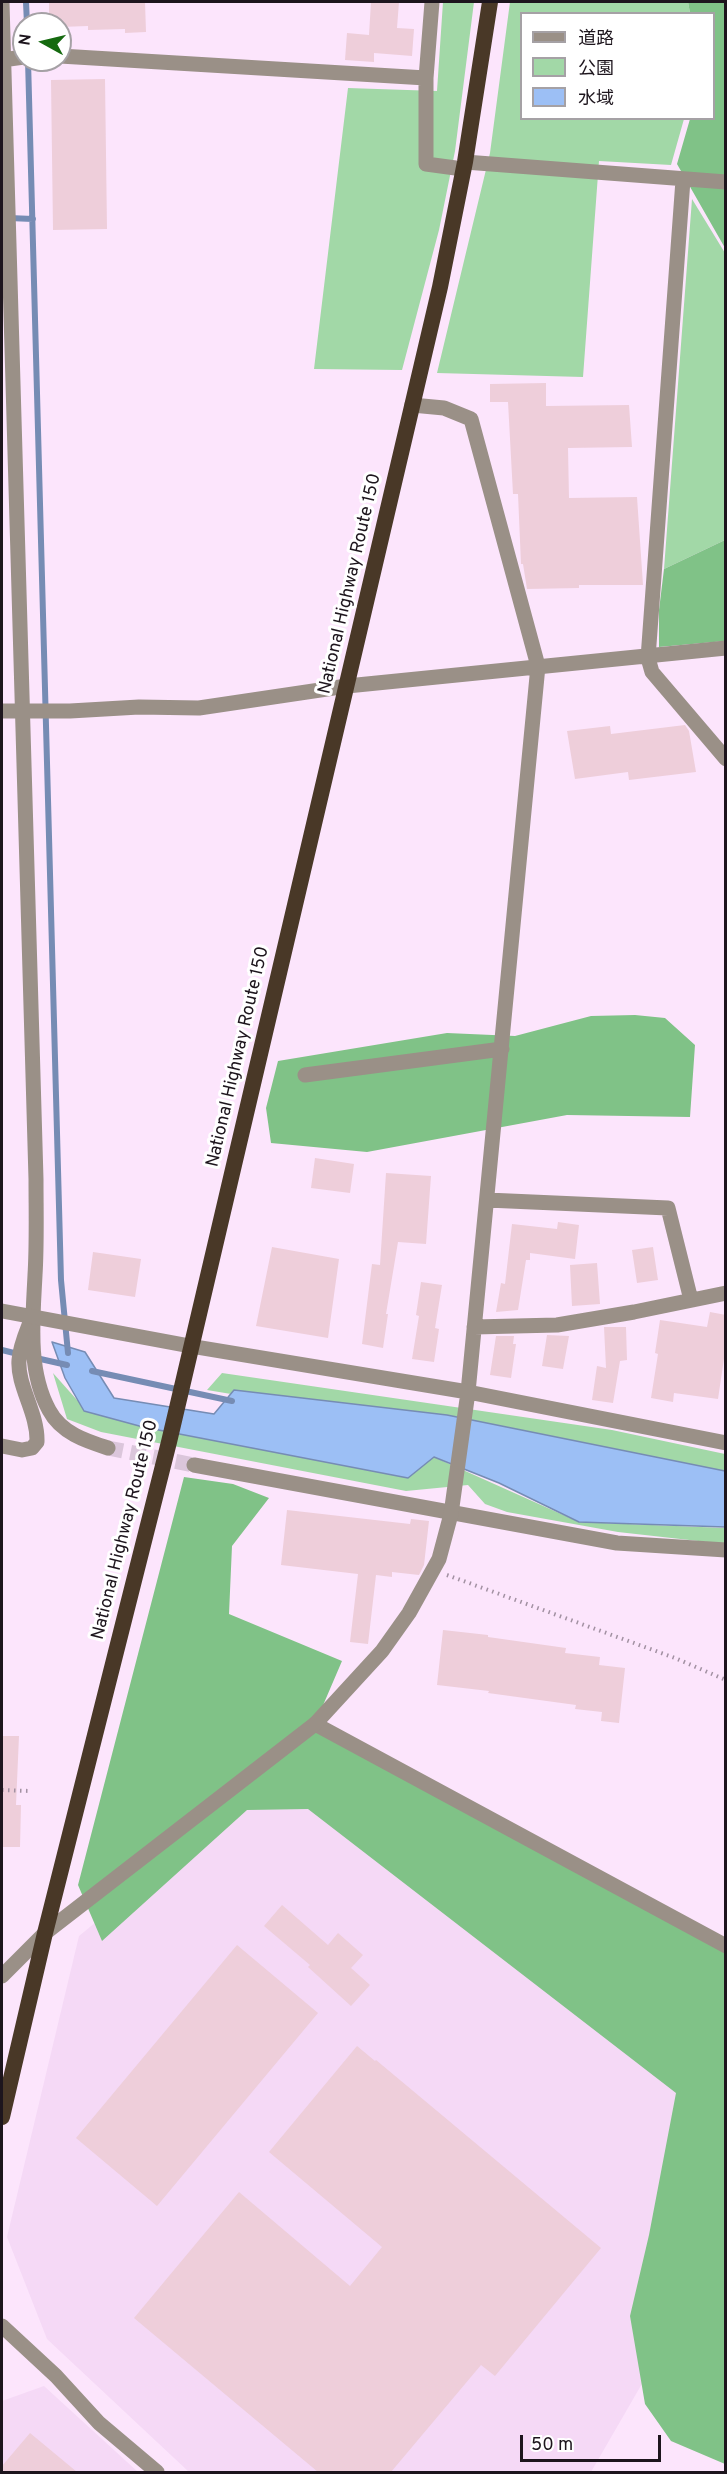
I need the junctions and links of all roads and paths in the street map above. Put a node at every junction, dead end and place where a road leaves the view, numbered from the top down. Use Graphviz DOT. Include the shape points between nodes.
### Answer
graph roads {
  1 [pos="432,2"];
  2 [pos="490,2"];
  3 [pos="2,3"];
  4 [pos="72,57"];
  5 [pos="2,60"];
  6 [pos="426,78"];
  7 [pos="464,165"];
  8 [pos="683,180"];
  9 [pos="726,182"];
  10 [pos="412,405"];
  11 [pos="726,648"];
  12 [pos="648,657"];
  13 [pos="538,666"];
  14 [pos="347,686"];
  15 [pos="2,711"];
  16 [pos="23,711"];
  17 [pos="726,759"];
  18 [pos="502,1049"];
  19 [pos="304,1075"];
  20 [pos="487,1200"];
  21 [pos="726,1293"];
  22 [pos="691,1300"];
  23 [pos="2,1311"];
  24 [pos="37,1318"];
  25 [pos="474,1327"];
  26 [pos="188,1353"];
  27 [pos="467,1400"];
  28 [pos="726,1443"];
  29 [pos="2,1446"];
  30 [pos="108,1448"];
  31 [pos="194,1465"];
  32 [pos="451,1514"];
  33 [pos="726,1550"];
  34 [pos="433,1570"];
  35 [pos="726,1680"];
  36 [pos="315,1724"];
  37 [pos="2,1790"];
  38 [pos="30,1791"];
  39 [pos="45,1933"];
  40 [pos="726,1947"];
  41 [pos="2,1976"];
  42 [pos="2,2117"];
  43 [pos="2,2326"];
  44 [pos="157,2472"];
  1 -- 6 [label="street"];
  2 -- 7 [label="highway, National Highway Route 150"];
  3 -- 5 [label="street"];
  4 -- 6 [label="street"];
  5 -- 16 [label="street"];
  6 -- 7 [label="street" via="426,164"];
  7 -- 8 [label="street"];
  7 -- 10 [label="highway, National Highway Route 150"];
  8 -- 9 [label="street"];
  8 -- 12 [label="street"];
  10 -- 13 [label="street" via="444,408 471,419"];
  10 -- 14 [label="highway, National Highway Route 150"];
  11 -- 12 [label="street"];
  12 -- 13 [label="street"];
  12 -- 17 [label="street" via="652,672"];
  13 -- 14 [label="street"];
  13 -- 18 [label="street"];
  14 -- 16 [label="street" via="199,708"];
  14 -- 26 [label="highway, National Highway Route 150"];
  15 -- 16 [label="street"];
  16 -- 24 [label="street"];
  18 -- 19 [label="street"];
  18 -- 20 [label="street"];
  20 -- 22 [label="street" via="668,1208"];
  20 -- 25 [label="street"];
  21 -- 22 [label="street"];
  22 -- 25 [label="street" via="557,1325"];
  23 -- 24 [label="street"];
  24 -- 26 [label="street"];
  24 -- 29 [label="street" via="21,1346 18,1362 35,1420 37,1442 22,1450"];
  24 -- 30 [label="street" via="37,1370 49,1410 60,1425 81,1439"];
  25 -- 27 [label="street"];
  26 -- 27 [label="street"];
  26 -- 39 [label="highway, National Highway Route 150"];
  27 -- 28 [label="street"];
  27 -- 32 [label="street"];
  31 -- 32 [label="street"];
  32 -- 33 [label="street" via="617,1544"];
  32 -- 34 [label="street"];
  34 -- 35 [label="path"];
  34 -- 36 [label="street" via="382,1651"];
  36 -- 39 [label="street"];
  36 -- 40 [label="street"];
  37 -- 38 [label="path"];
  39 -- 41 [label="street"];
  39 -- 42 [label="highway, National Highway Route 150"];
  43 -- 44 [label="street" via="99,2423"];
}
